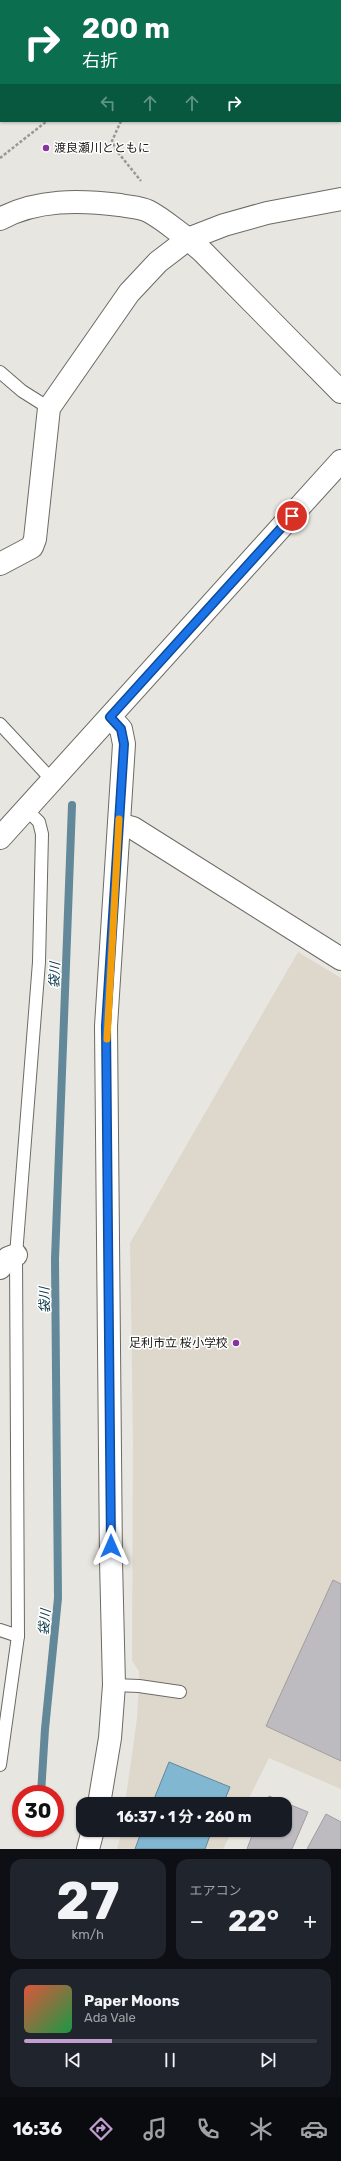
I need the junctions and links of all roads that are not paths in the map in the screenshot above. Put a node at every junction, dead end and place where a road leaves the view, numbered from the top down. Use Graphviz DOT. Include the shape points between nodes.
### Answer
graph roads {
  1 [pos="341,200"];
  2 [pos="0,219"];
  3 [pos="188,240"];
  4 [pos="0,372"];
  5 [pos="341,392"];
  6 [pos="48,408"];
  7 [pos="341,462"];
  8 [pos="0,564"];
  9 [pos="110,717"];
  10 [pos="0,724"];
  11 [pos="52,780"];
  12 [pos="26,809"];
  13 [pos="119,824"];
  14 [pos="0,838"];
  15 [pos="341,959"];
  16 [pos="8,1262"];
  17 [pos="0,1630"];
  18 [pos="18,1636"];
  19 [pos="114,1685"];
  20 [pos="180,1692"];
  21 [pos="0,1765"];
  22 [pos="100,1797"];
  23 [pos="91,1837"];
  24 [pos="88,1849"];
  1 -- 3 [label="street" via="267,213 224,225"];
  2 -- 3 [label="street" via="29,207 52,203 101,203 146,210"];
  3 -- 5 [label="street" via="204,252"];
  3 -- 6 [label="street" via="158,262 129,293"];
  4 -- 6 [label="lane"];
  6 -- 8 [label="street" via="35,539 32,547"];
  7 -- 9 [label="street"];
  9 -- 11 [label="street"];
  9 -- 13 [label="street" via="121,729 124,744"];
  10 -- 11 [label="lane"];
  11 -- 12 [label="street"];
  12 -- 14 [label="street"];
  12 -- 16 [label="lane" via="39,822 42,834 39,962"];
  13 -- 15 [label="street" via="133,828"];
  13 -- 19 [label="street" via="106,1026"];
  16 -- 18 [label="lane"];
  17 -- 18 [label="lane"];
  18 -- 21 [label="lane"];
  19 -- 20 [label="lane"];
  19 -- 22 [label="street" via="110,1738"];
  23 -- 24 [label="street"];
}
